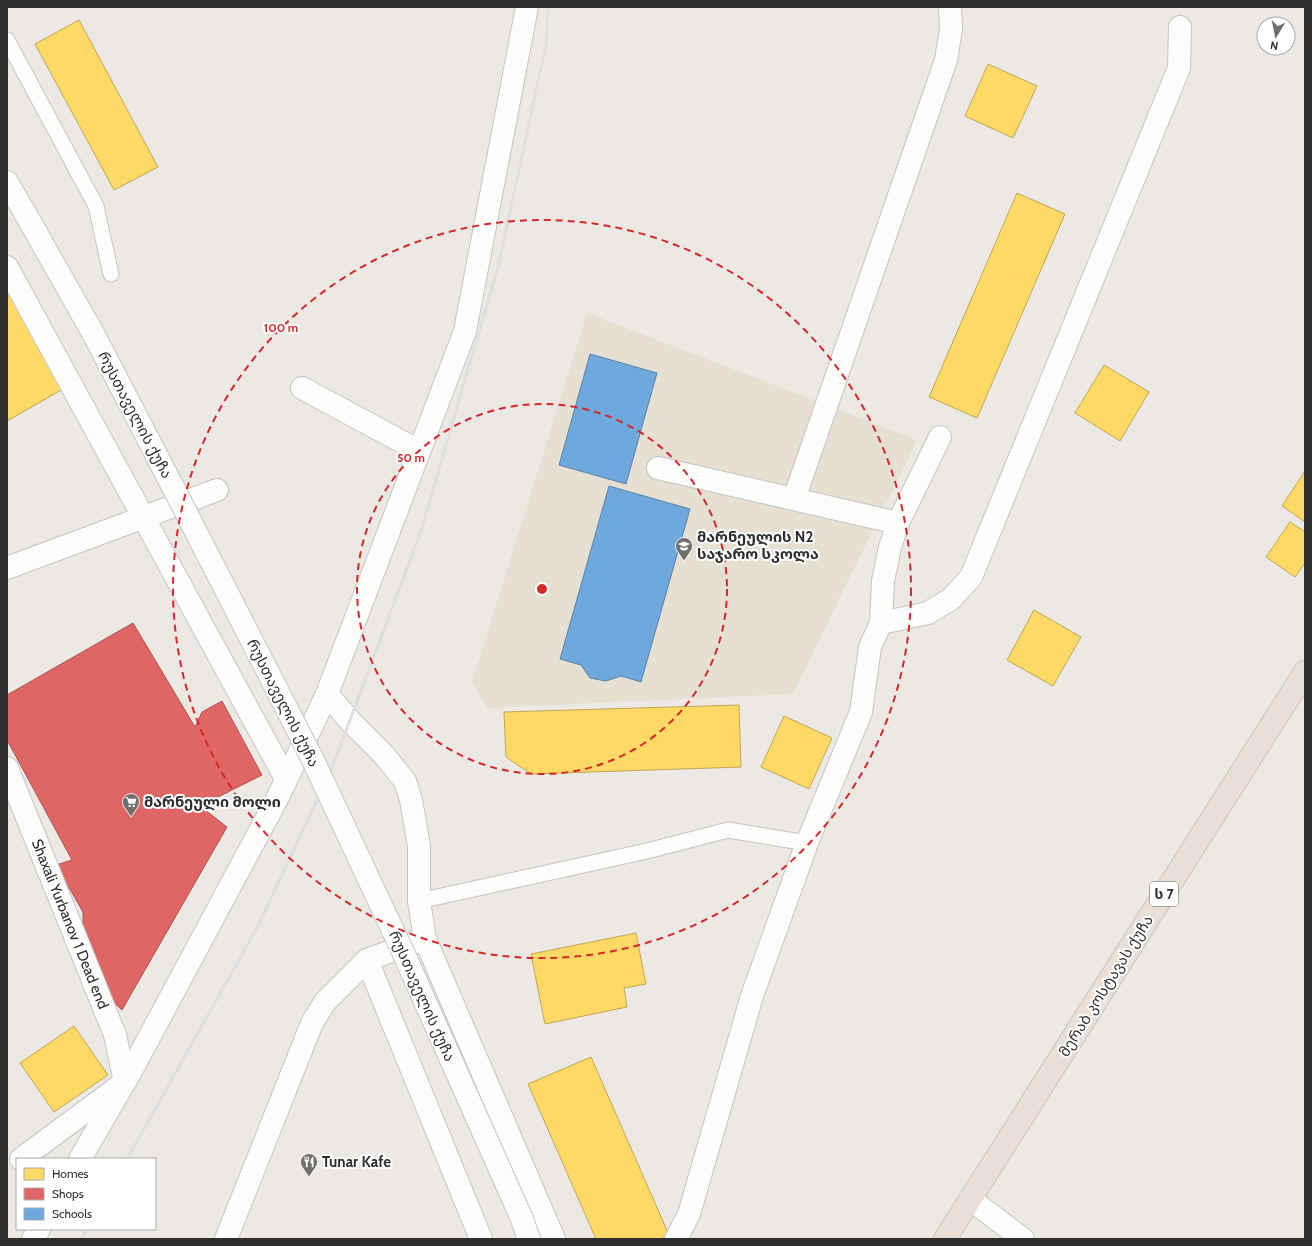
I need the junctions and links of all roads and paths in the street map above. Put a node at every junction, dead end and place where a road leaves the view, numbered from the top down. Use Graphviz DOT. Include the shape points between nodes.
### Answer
graph roads {
  1 [pos="527,7"];
  2 [pos="950,7"];
  3 [pos="1180,26"];
  4 [pos="7,40"];
  5 [pos="7,182"];
  6 [pos="7,267"];
  7 [pos="111,274"];
  8 [pos="302,388"];
  9 [pos="940,437"];
  10 [pos="419,451"];
  11 [pos="658,468"];
  12 [pos="217,490"];
  13 [pos="794,499"];
  14 [pos="143,517"];
  15 [pos="898,523"];
  16 [pos="7,568"];
  17 [pos="881,623"];
  18 [pos="1305,672"];
  19 [pos="327,694"];
  20 [pos="7,768"];
  21 [pos="286,779"];
  22 [pos="807,843"];
  23 [pos="419,901"];
  24 [pos="425,939"];
  25 [pos="367,960"];
  26 [pos="124,1082"];
  27 [pos="22,1158"];
  28 [pos="81,1158"];
  29 [pos="16,1163"];
  30 [pos="7,1170"];
  31 [pos="970,1199"];
  32 [pos="38,1230"];
  33 [pos="33,1239"];
  34 [pos="226,1239"];
  35 [pos="481,1239"];
  36 [pos="529,1239"];
  37 [pos="554,1239"];
  38 [pos="676,1239"];
  39 [pos="945,1239"];
  40 [pos="1023,1239"];
  1 -- 10 [label="street" via="465,331"];
  2 -- 13 [label="street" via="952,29 946,60"];
  3 -- 17 [label="street" via="1179,68 971,577 951,599 928,613"];
  4 -- 7 [label="lane" via="96,206"];
  5 -- 36 [label="street, რუსთაველის ქუჩა, bridge" via="94,335 312,758 403,952"];
  6 -- 14 [label="street"];
  8 -- 10 [label="street"];
  9 -- 15 [label="street"];
  10 -- 19 [label="street"];
  11 -- 13 [label="street"];
  12 -- 14 [label="street"];
  13 -- 15 [label="street"];
  14 -- 16 [label="street"];
  14 -- 21 [label="street"];
  15 -- 17 [label="street" via="883,581"];
  17 -- 22 [label="street" via="870,646 861,712"];
  18 -- 31 [label="highway, მერაბ კოსტავას ქუჩა / ს 7"];
  19 -- 21 [label="street"];
  19 -- 23 [label="street" via="405,781 412,800 418,846"];
  20 -- 26 [label="street, Shaxali Yurbanov 1 Dead end" via="115,1035"];
  21 -- 26 [label="street"];
  22 -- 23 [label="lane" via="728,830 647,851"];
  22 -- 38 [label="street" via="752,996 689,1214"];
  23 -- 24 [label="street"];
  24 -- 25 [label="street"];
  24 -- 37 [label="street"];
  25 -- 34 [label="street" via="326,1002 312,1023"];
  25 -- 35 [label="street"];
  26 -- 27 [label="street"];
  26 -- 28 [label="street"];
  29 -- 30 [label="street"];
  31 -- 39 [label="highway, მერაბ კოსტავას ქუჩა / ს 7"];
  31 -- 40 [label="street"];
  32 -- 33 [label="street"];
}
